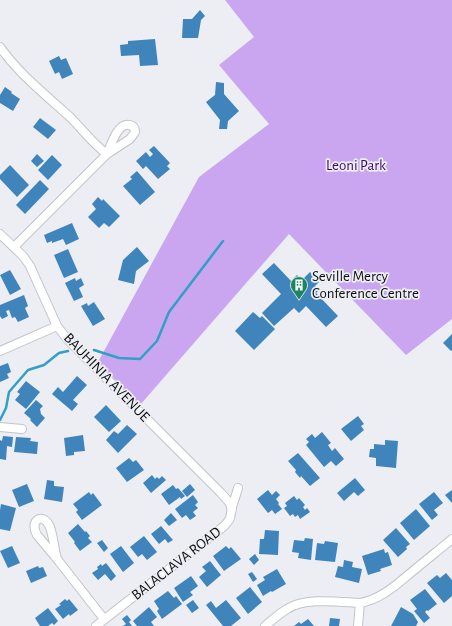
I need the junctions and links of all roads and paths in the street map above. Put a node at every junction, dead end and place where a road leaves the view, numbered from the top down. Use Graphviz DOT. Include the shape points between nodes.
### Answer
graph roads {
  1 [pos="0,47"];
  2 [pos="0,234"];
  3 [pos="14,247"];
  4 [pos="56,326"];
  5 [pos="0,351"];
  6 [pos="0,427"];
  7 [pos="22,429"];
  8 [pos="238,488"];
  9 [pos="232,509"];
  10 [pos="452,539"];
  11 [pos="57,559"];
  12 [pos="360,602"];
  13 [pos="104,619"];
  14 [pos="96,626"];
  15 [pos="265,626"];
  16 [pos="358,626"];
  1 -- 3 [label="street" via="19,70 71,118 87,137 108,154"];
  2 -- 3 [label="street, BAUHINIA AVENUE"];
  3 -- 4 [label="street, BAUHINIA AVENUE" via="30,266"];
  4 -- 5 [label="street"];
  4 -- 9 [label="street, BAUHINIA AVENUE" via="221,492"];
  6 -- 7 [label="street"];
  8 -- 9 [label="street, BALACLAVA ROAD"];
  9 -- 13 [label="street, BALACLAVA ROAD" via="232,515 223,527"];
  10 -- 12 [label="street" via="385,593"];
  11 -- 13 [label="street"];
  12 -- 15 [label="street" via="303,602 287,608"];
  12 -- 16 [label="street"];
  13 -- 14 [label="street, BALACLAVA ROAD"];
}
